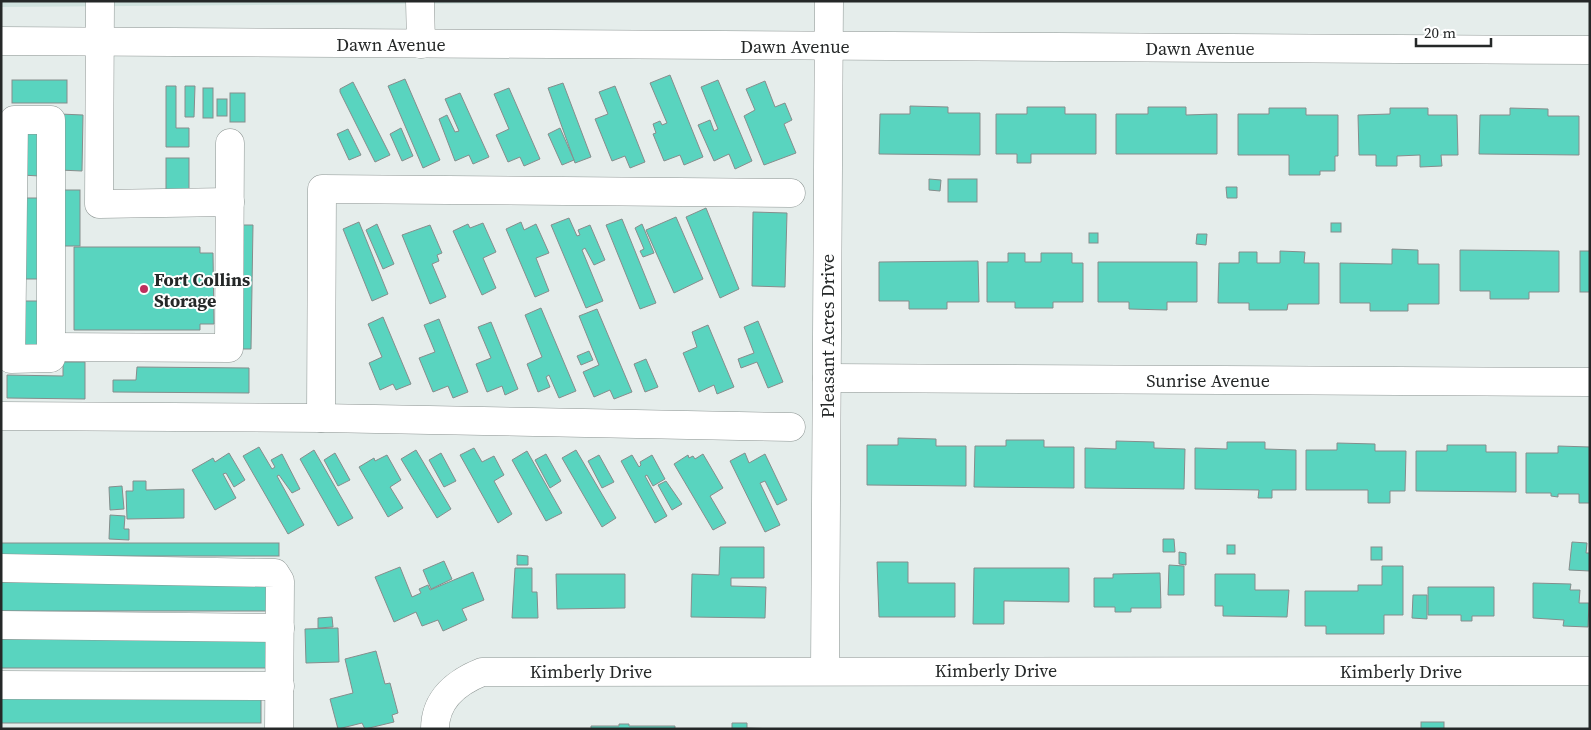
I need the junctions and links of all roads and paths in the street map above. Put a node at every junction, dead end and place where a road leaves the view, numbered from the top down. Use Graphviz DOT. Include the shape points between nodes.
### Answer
graph roads {
  1 [pos="100,1"];
  2 [pos="420,1"];
  3 [pos="829,1"];
  4 [pos="1,41"];
  5 [pos="100,42"];
  6 [pos="421,44"];
  7 [pos="829,46"];
  8 [pos="1590,50"];
  9 [pos="230,144"];
  10 [pos="790,193"];
  11 [pos="230,202"];
  12 [pos="51,347"];
  13 [pos="827,378"];
  14 [pos="1590,382"];
  15 [pos="1,416"];
  16 [pos="321,418"];
  17 [pos="791,427"];
  18 [pos="1,568"];
  19 [pos="1,625"];
  20 [pos="280,628"];
  21 [pos="824,670"];
  22 [pos="1590,671"];
  23 [pos="1,685"];
  24 [pos="280,686"];
  25 [pos="279,729"];
  26 [pos="435,729"];
  1 -- 5 [label="street"];
  2 -- 6 [label="street"];
  3 -- 7 [label="street, Pleasant Acres Drive"];
  4 -- 5 [label="street, Dawn Avenue"];
  5 -- 6 [label="street, Dawn Avenue"];
  5 -- 11 [label="street" via="99,204"];
  6 -- 7 [label="street, Dawn Avenue"];
  7 -- 8 [label="street, Dawn Avenue"];
  7 -- 13 [label="street, Pleasant Acres Drive"];
  9 -- 11 [label="street"];
  10 -- 16 [label="street" via="322,189"];
  11 -- 12 [label="street" via="229,348"];
  12 -- 12 [label="street" via="51,358 11,359 14,120 51,120"];
  13 -- 14 [label="street, Sunrise Avenue"];
  13 -- 21 [label="street, Pleasant Acres Drive"];
  15 -- 16 [label="street"];
  16 -- 17 [label="street"];
  18 -- 20 [label="street" via="275,573 280,581"];
  19 -- 20 [label="street"];
  20 -- 24 [label="street"];
  21 -- 22 [label="street, Kimberly Drive"];
  21 -- 26 [label="street, Kimberly Drive" via="482,672 465,678 450,690 440,705"];
  23 -- 24 [label="street"];
  24 -- 25 [label="street"];
}
